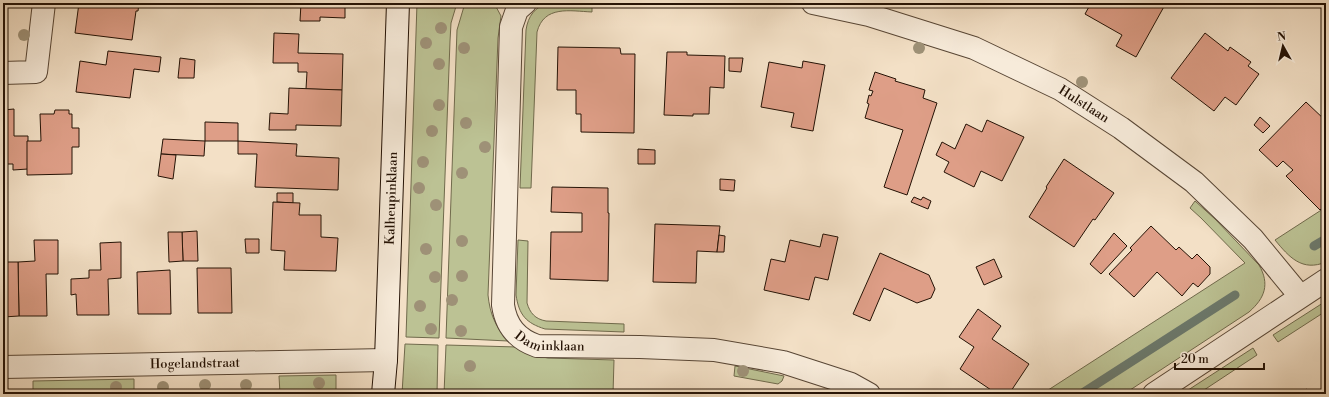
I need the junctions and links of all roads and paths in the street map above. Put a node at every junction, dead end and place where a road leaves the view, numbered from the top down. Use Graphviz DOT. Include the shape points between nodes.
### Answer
graph roads {
  1 [pos="44,3"];
  2 [pos="398,3"];
  3 [pos="525,3"];
  4 [pos="813,3"];
  5 [pos="3,73"];
  6 [pos="1326,280"];
  7 [pos="1300,296"];
  8 [pos="386,360"];
  9 [pos="3,367"];
  10 [pos="383,394"];
  11 [pos="869,394"];
  12 [pos="1154,394"];
  1 -- 5 [label="street" via="36,72"];
  2 -- 8 [label="street, Kalheupinklaan"];
  3 -- 11 [label="street, Daminklaan" via="517,10 511,27 503,305 510,327 525,342 537,346 714,350 783,362 851,384"];
  4 -- 7 [label="street, Hulstlaan" via="870,15 974,48 1060,89 1121,128 1194,182 1253,239"];
  6 -- 7 [label="street"];
  7 -- 12 [label="street"];
  8 -- 9 [label="street, Hogelandstraat"];
  8 -- 10 [label="street, Kalheupinklaan"];
}
